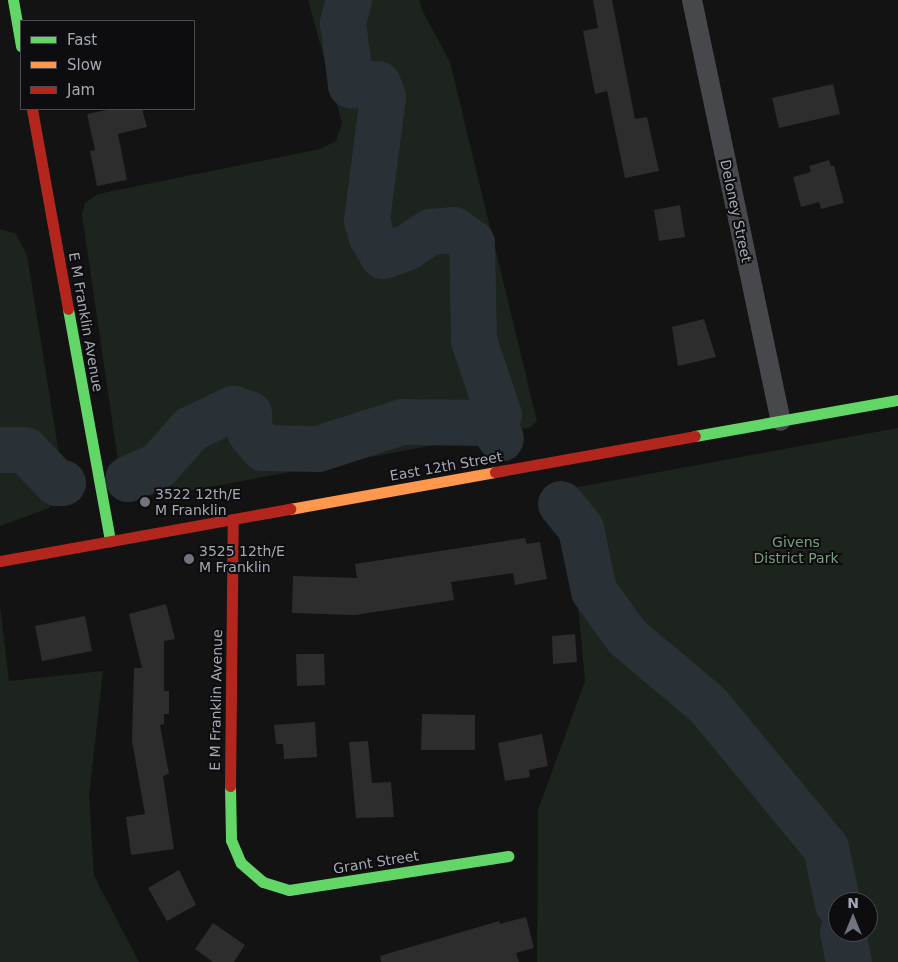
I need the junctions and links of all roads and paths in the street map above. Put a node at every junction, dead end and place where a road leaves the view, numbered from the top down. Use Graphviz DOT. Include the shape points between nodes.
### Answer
graph roads {
  1 [pos="13,0"];
  2 [pos="692,0"];
  3 [pos="20,40"];
  4 [pos="32,110"];
  5 [pos="898,400"];
  6 [pos="780,421"];
  7 [pos="233,519"];
  8 [pos="110,541"];
  9 [pos="0,561"];
  10 [pos="508,856"];
  11 [pos="252,876"];
  1 -- 3 [label="street"];
  2 -- 6 [label="street, Deloney Street"];
  4 -- 8 [label="street, E M Franklin Avenue"];
  5 -- 6 [label="street, East 12th Street"];
  6 -- 7 [label="street, East 12th Street"];
  7 -- 8 [label="street, East 12th Street"];
  7 -- 11 [label="street, E M Franklin Avenue" via="230,821 235,852"];
  8 -- 9 [label="street, East 12th Street"];
  10 -- 11 [label="street, Grant Street" via="289,890 273,887"];
}
